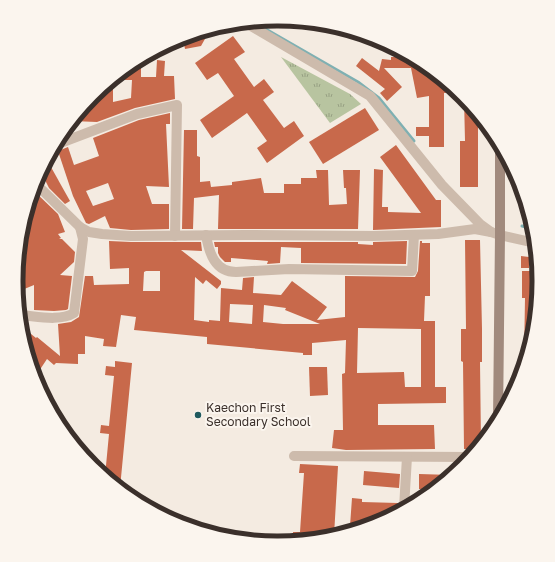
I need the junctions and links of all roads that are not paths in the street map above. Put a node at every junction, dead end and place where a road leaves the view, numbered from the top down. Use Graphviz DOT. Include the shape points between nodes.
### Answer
graph roads {
  1 [pos="254,28"];
  2 [pos="65,141"];
  3 [pos="499,157"];
  4 [pos="41,188"];
  5 [pos="80,227"];
  6 [pos="496,233"];
  7 [pos="206,235"];
  8 [pos="414,235"];
  9 [pos="175,236"];
  10 [pos="529,241"];
  11 [pos="25,316"];
  12 [pos="498,408"];
  13 [pos="294,456"];
  14 [pos="407,457"];
  15 [pos="461,457"];
  16 [pos="404,501"];
  1 -- 6 [label="street" via="370,96 442,185 480,224"];
  2 -- 9 [label="street" via="137,114 177,105"];
  3 -- 6 [label="main road"];
  4 -- 5 [label="street"];
  5 -- 9 [label="street" via="89,232 108,235"];
  5 -- 11 [label="street" via="83,239 74,313 70,316 48,318"];
  6 -- 8 [label="street" via="475,229"];
  6 -- 10 [label="street"];
  6 -- 12 [label="main road"];
  7 -- 8 [label="street"];
  7 -- 8 [label="street" via="217,265 229,272 236,272 412,271"];
  7 -- 9 [label="street"];
  13 -- 14 [label="street"];
  14 -- 15 [label="street"];
  14 -- 16 [label="street"];
}
